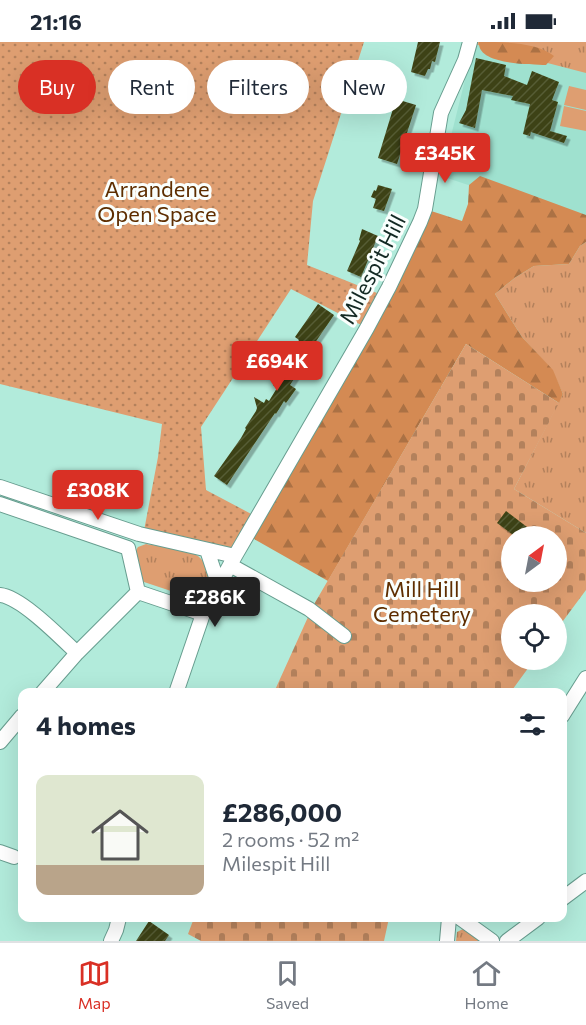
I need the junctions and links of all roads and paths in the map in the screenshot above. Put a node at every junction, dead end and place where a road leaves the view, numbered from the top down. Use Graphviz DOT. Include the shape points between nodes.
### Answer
graph roads {
  1 [pos="470,42"];
  2 [pos="0,487"];
  3 [pos="0,504"];
  4 [pos="139,534"];
  5 [pos="128,548"];
  6 [pos="207,550"];
  7 [pos="233,560"];
  8 [pos="219,586"];
  9 [pos="138,592"];
  10 [pos="0,595"];
  11 [pos="203,614"];
  12 [pos="344,636"];
  13 [pos="77,653"];
  14 [pos="586,678"];
  15 [pos="46,688"];
  16 [pos="178,688"];
  17 [pos="581,698"];
  18 [pos="567,711"];
  19 [pos="18,721"];
  20 [pos="0,742"];
  21 [pos="0,852"];
  22 [pos="14,857"];
  23 [pos="586,881"];
  24 [pos="567,895"];
  25 [pos="117,922"];
  26 [pos="449,922"];
  27 [pos="466,922"];
  28 [pos="533,922"];
  29 [pos="111,941"];
  30 [pos="447,941"];
  31 [pos="492,941"];
  32 [pos="507,941"];
  1 -- 7 [label="street, Milespit Hill" via="441,113 420,222 367,328"];
  2 -- 4 [label="street"];
  3 -- 5 [label="street"];
  4 -- 5 [label="street"];
  4 -- 6 [label="street"];
  5 -- 9 [label="street"];
  6 -- 7 [label="street"];
  6 -- 8 [label="street"];
  7 -- 8 [label="street, Milespit Hill"];
  7 -- 12 [label="street"];
  8 -- 11 [label="street, Milespit Hill"];
  9 -- 11 [label="street"];
  9 -- 13 [label="street"];
  10 -- 13 [label="street" via="20,602"];
  11 -- 16 [label="street, Milespit Hill"];
  13 -- 15 [label="street"];
  14 -- 17 [label="street"];
  17 -- 18 [label="street"];
  19 -- 20 [label="street"];
  21 -- 22 [label="street"];
  23 -- 24 [label="street"];
  25 -- 29 [label="street"];
  26 -- 30 [label="street"];
  27 -- 31 [label="street"];
  28 -- 32 [label="street"];
}
